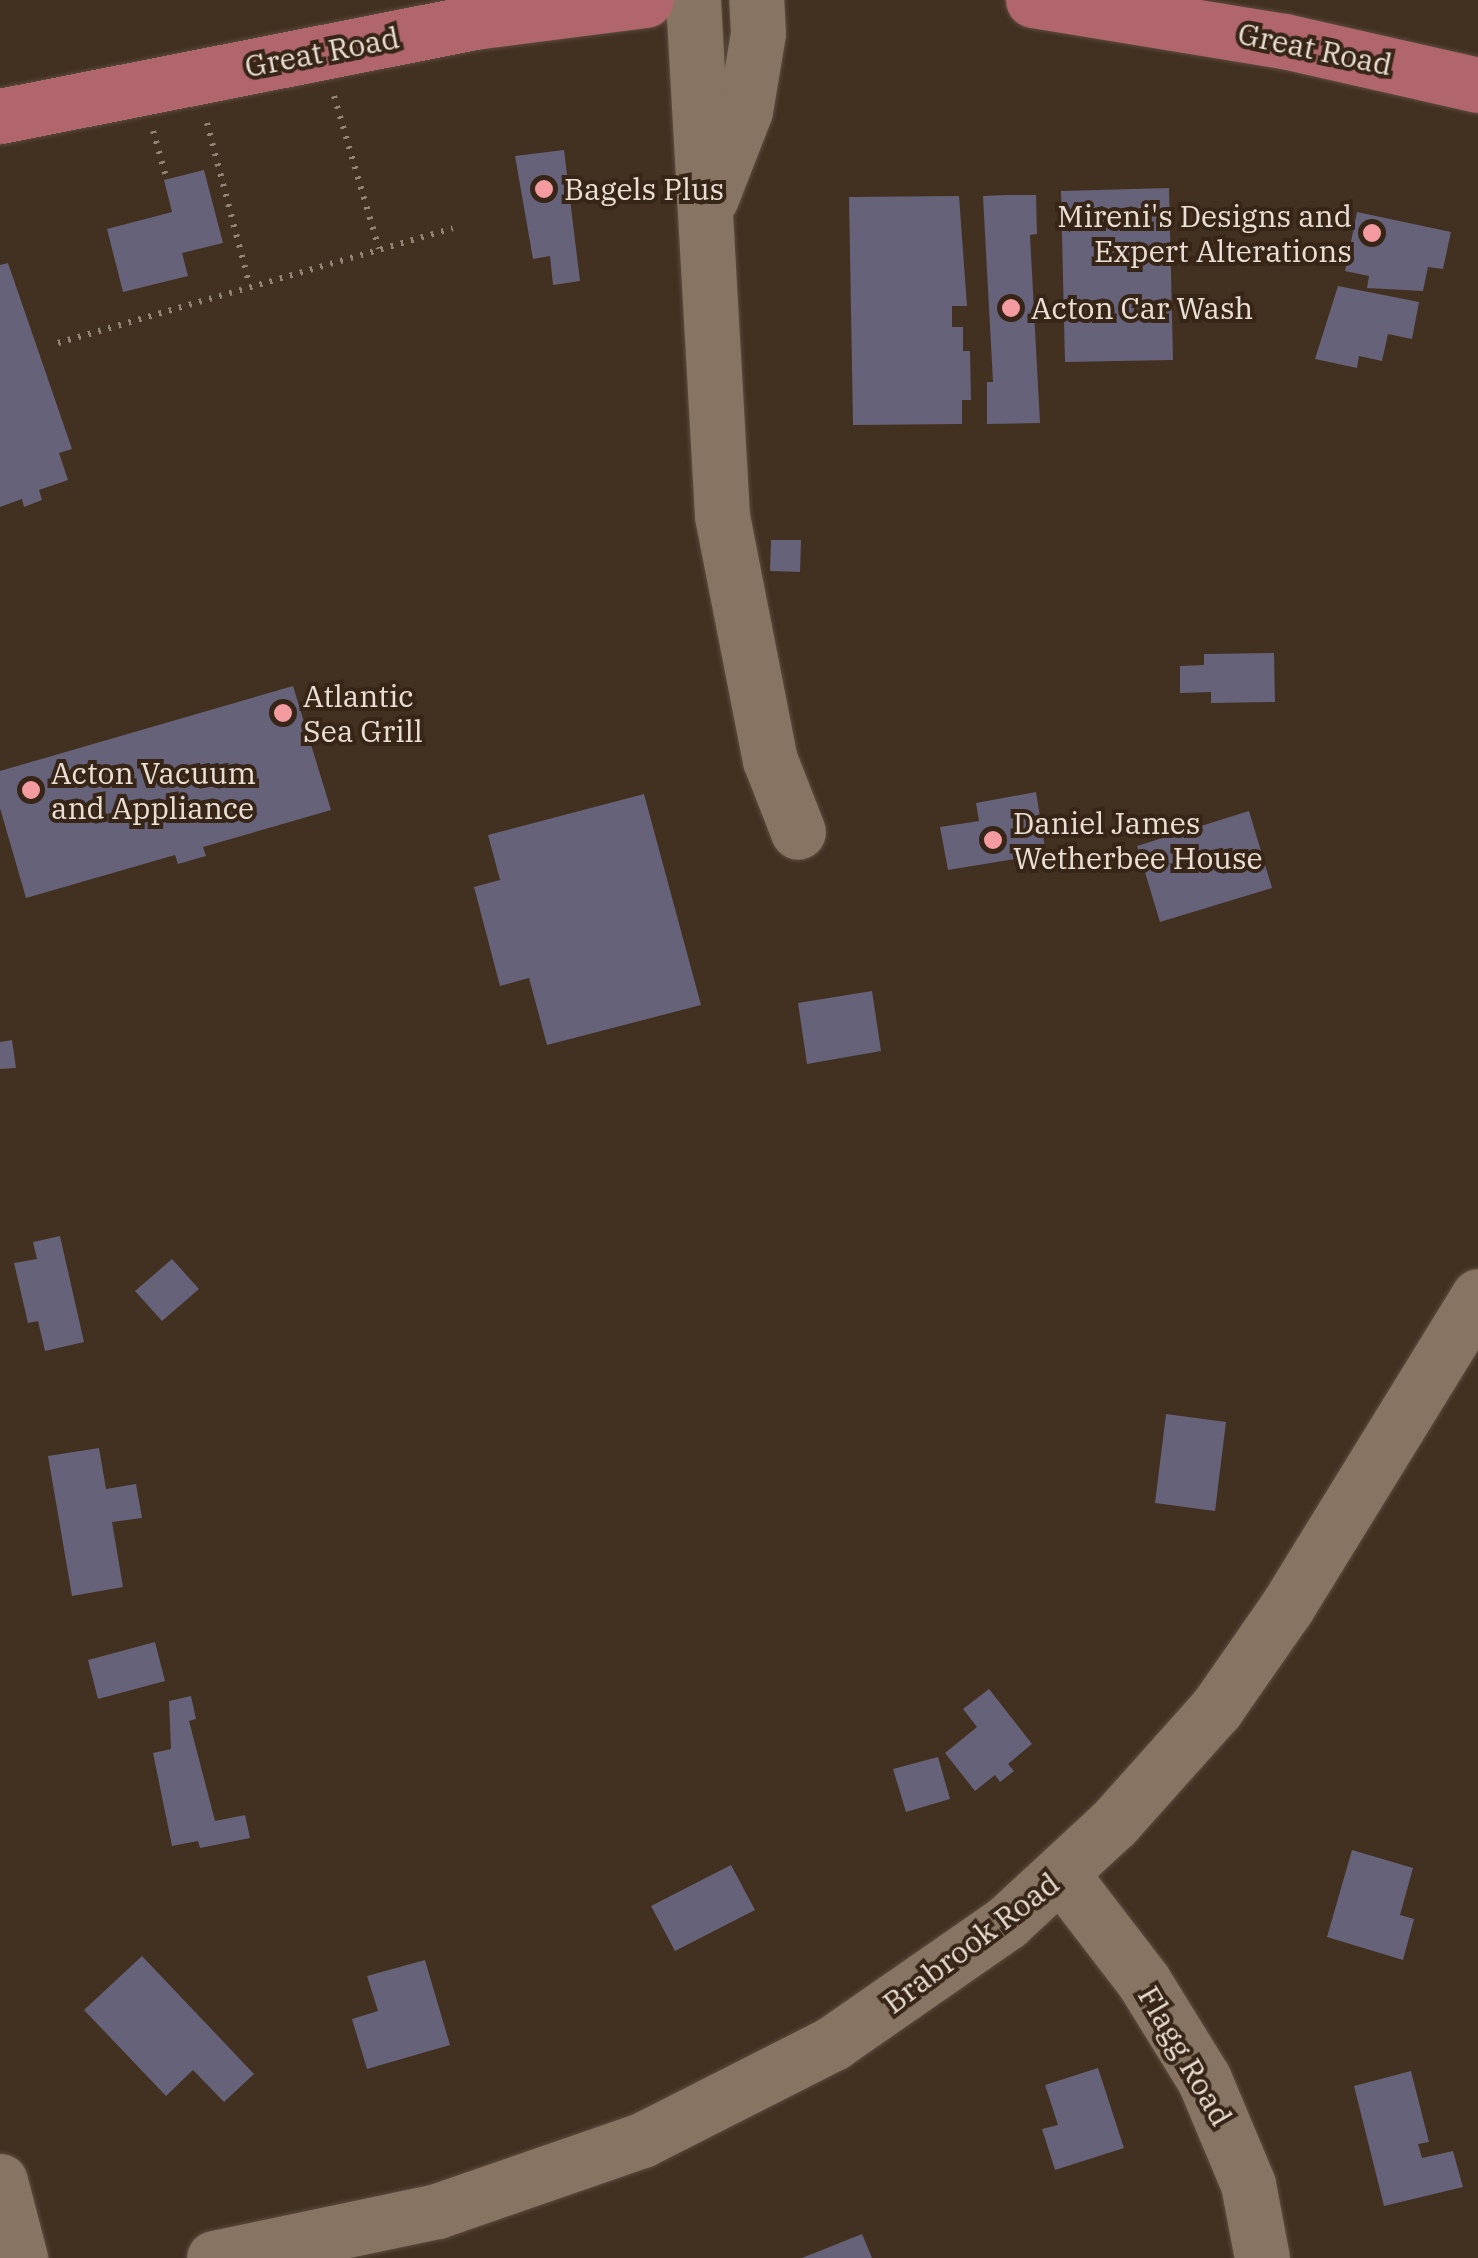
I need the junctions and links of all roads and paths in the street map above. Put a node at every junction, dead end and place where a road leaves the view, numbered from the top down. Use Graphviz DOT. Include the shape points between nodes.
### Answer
graph roads {
  1 [pos="646,0"];
  2 [pos="693,0"];
  3 [pos="756,0"];
  4 [pos="1033,0"];
  5 [pos="1478,85"];
  6 [pos="332,90"];
  7 [pos="0,116"];
  8 [pos="205,117"];
  9 [pos="153,130"];
  10 [pos="166,180"];
  11 [pos="708,205"];
  12 [pos="453,228"];
  13 [pos="378,248"];
  14 [pos="249,283"];
  15 [pos="58,343"];
  16 [pos="798,832"];
  17 [pos="1478,1296"];
  18 [pos="1062,1876"];
  19 [pos="0,2181"];
  20 [pos="20,2258"];
  21 [pos="214,2258"];
  22 [pos="1262,2258"];
  1 -- 7 [label="main road, Great Road" via="474,22"];
  2 -- 11 [label="street"];
  3 -- 11 [label="street" via="758,33 745,111"];
  4 -- 5 [label="main road, Great Road" via="1284,41"];
  6 -- 13 [label="path"];
  8 -- 14 [label="path"];
  9 -- 10 [label="path"];
  11 -- 16 [label="street" via="722,516 770,760"];
  12 -- 13 [label="path"];
  13 -- 14 [label="path"];
  14 -- 15 [label="path"];
  17 -- 18 [label="street, Brabrook Road" via="1256,1654 1164,1769"];
  18 -- 21 [label="street, Brabrook Road" via="834,2043 691,2118 489,2196"];
  18 -- 22 [label="street, Flagg Road" via="1144,1982 1204,2079 1248,2184"];
  19 -- 20 [label="street"];
}
